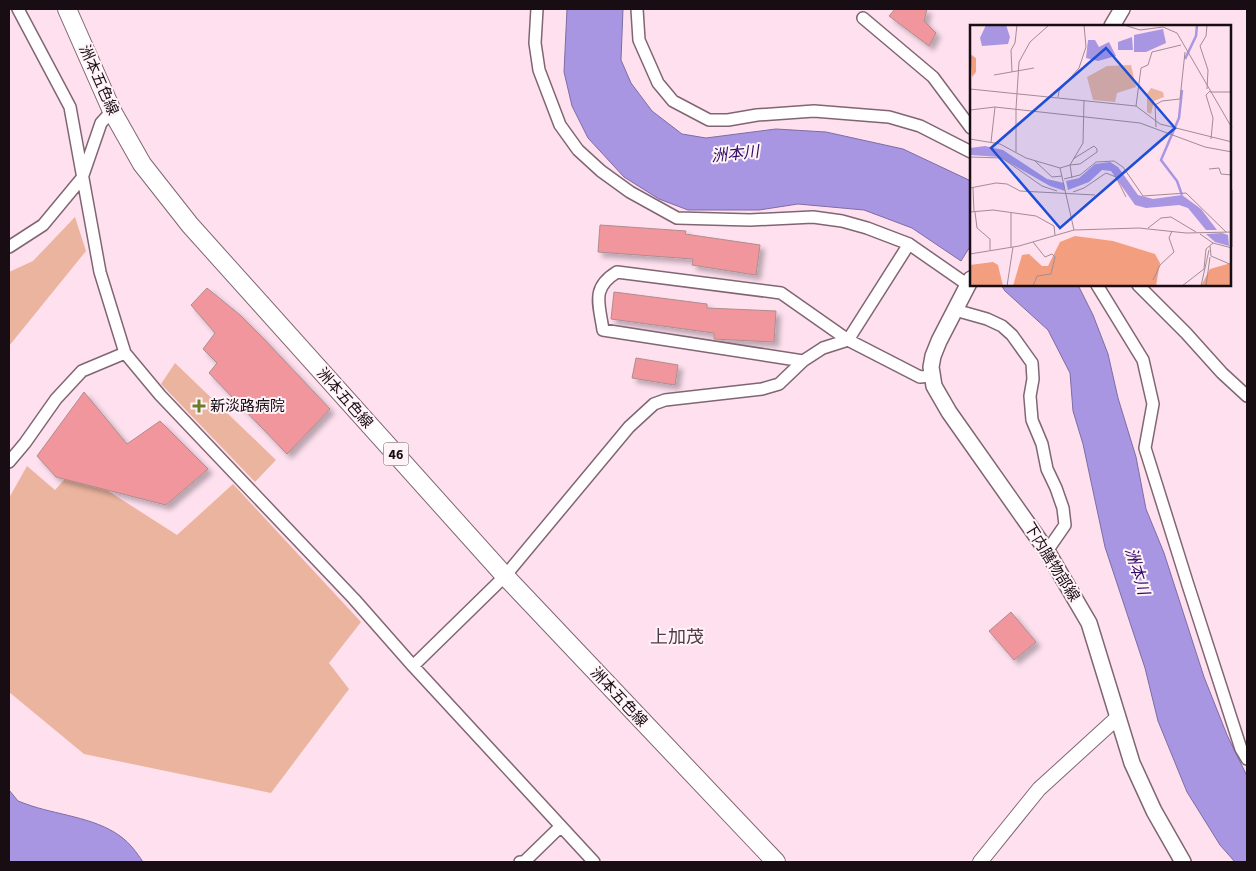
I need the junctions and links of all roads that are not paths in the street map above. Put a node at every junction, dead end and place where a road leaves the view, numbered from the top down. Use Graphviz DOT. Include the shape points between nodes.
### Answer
graph roads {
  1 [pos="18,9"];
  2 [pos="67,9"];
  3 [pos="537,9"];
  4 [pos="638,9"];
  5 [pos="1122,9"];
  6 [pos="863,18"];
  7 [pos="1113,25"];
  8 [pos="112,111"];
  9 [pos="970,127"];
  10 [pos="970,151"];
  11 [pos="82,178"];
  12 [pos="909,244"];
  13 [pos="9,247"];
  14 [pos="969,282"];
  15 [pos="1098,286"];
  16 [pos="1139,286"];
  17 [pos="954,310"];
  18 [pos="848,340"];
  19 [pos="125,353"];
  20 [pos="803,361"];
  21 [pos="931,376"];
  22 [pos="1247,396"];
  23 [pos="9,462"];
  24 [pos="1047,550"];
  25 [pos="505,576"];
  26 [pos="413,666"];
  27 [pos="1118,717"];
  28 [pos="1247,759"];
  29 [pos="560,827"];
  30 [pos="520,862"];
  31 [pos="594,862"];
  32 [pos="776,862"];
  33 [pos="980,862"];
  34 [pos="1182,862"];
  1 -- 11 [label="street" via="70,108"];
  2 -- 8 [label="main road, 洲本五色線 / 46"];
  3 -- 12 [label="street" via="535,43 539,70 560,125 578,150 630,192 677,218 750,220 813,217 867,228"];
  4 -- 10 [label="street" via="639,40 658,83 673,101 709,120 814,111 889,117 920,126"];
  5 -- 7 [label="main road"];
  6 -- 9 [label="street" via="934,77"];
  8 -- 11 [label="street" via="101,123"];
  8 -- 25 [label="main road, 洲本五色線 / 46" via="142,164 190,225"];
  11 -- 13 [label="street" via="43,225"];
  11 -- 19 [label="street" via="100,272"];
  12 -- 14 [label="street"];
  12 -- 18 [label="street"];
  14 -- 17 [label="main road"];
  15 -- 28 [label="street" via="1143,360 1153,404 1145,448 1210,656"];
  16 -- 22 [label="street"];
  17 -- 21 [label="main road" via="933,356"];
  17 -- 24 [label="street" via="1002,326 1032,363 1032,420 1063,508 1065,525"];
  18 -- 20 [label="street" via="823,348"];
  18 -- 20 [label="street" via="781,293 618,272 605,280 598,296 603,330"];
  18 -- 21 [label="street" via="920,377"];
  19 -- 23 [label="street" via="82,371 56,399"];
  19 -- 26 [label="street" via="160,395 354,599"];
  20 -- 25 [label="street" via="779,384 762,389 654,404 629,427"];
  21 -- 24 [label="main road, 下内膳物部線" via="938,396"];
  24 -- 27 [label="main road, 下内膳物部線" via="1089,623"];
  25 -- 26 [label="street"];
  25 -- 32 [label="main road, 洲本五色線 / 46"];
  26 -- 29 [label="street"];
  27 -- 33 [label="street" via="1039,790"];
  27 -- 34 [label="main road, 下内膳物部線" via="1132,763"];
  29 -- 30 [label="street" via="524,862"];
  29 -- 31 [label="street"];
}
